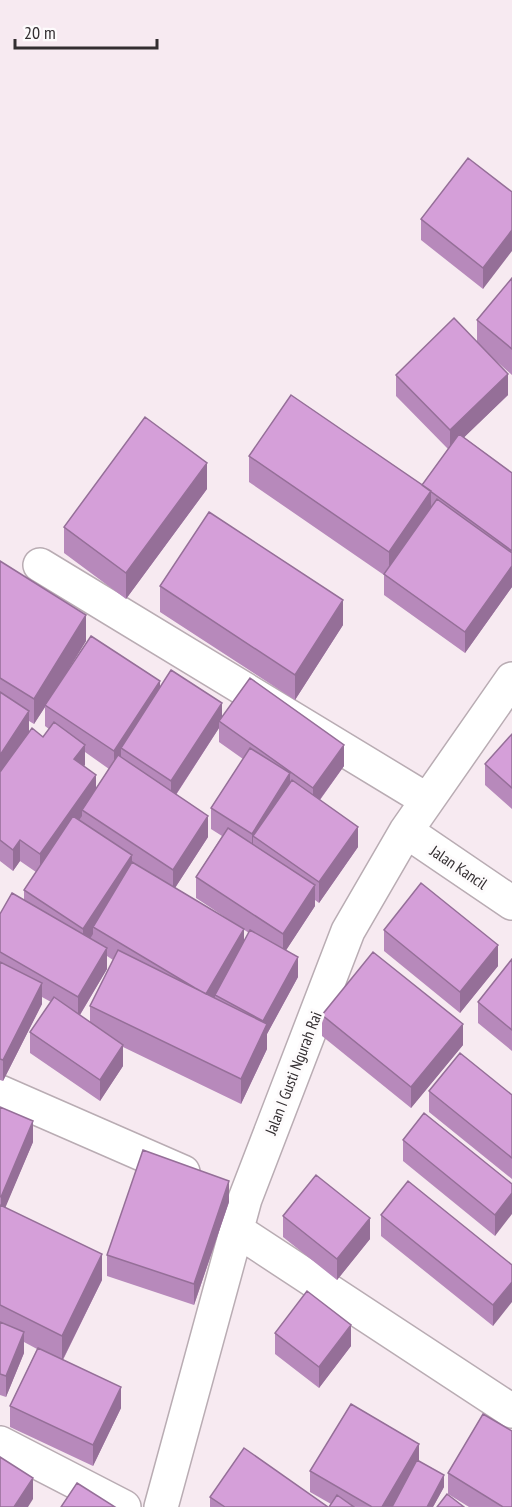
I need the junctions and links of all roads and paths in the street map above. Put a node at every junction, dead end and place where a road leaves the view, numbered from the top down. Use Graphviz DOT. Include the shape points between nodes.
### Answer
graph roads {
  1 [pos="40,565"];
  2 [pos="512,679"];
  3 [pos="427,801"];
  4 [pos="406,831"];
  5 [pos="512,903"];
  6 [pos="0,1092"];
  7 [pos="245,1199"];
  8 [pos="238,1231"];
  9 [pos="512,1411"];
  10 [pos="0,1443"];
  11 [pos="124,1507"];
  12 [pos="161,1507"];
  1 -- 3 [label="street"];
  2 -- 3 [label="street, Jalan I Gusti Ngurah Rai"];
  3 -- 4 [label="street, Jalan I Gusti Ngurah Rai"];
  4 -- 5 [label="street, Jalan Kancil"];
  4 -- 7 [label="street, Jalan I Gusti Ngurah Rai" via="348,931"];
  6 -- 7 [label="street"];
  7 -- 8 [label="street, Jalan I Gusti Ngurah Rai"];
  8 -- 9 [label="street"];
  8 -- 12 [label="street, Jalan I Gusti Ngurah Rai"];
  10 -- 11 [label="street"];
}
